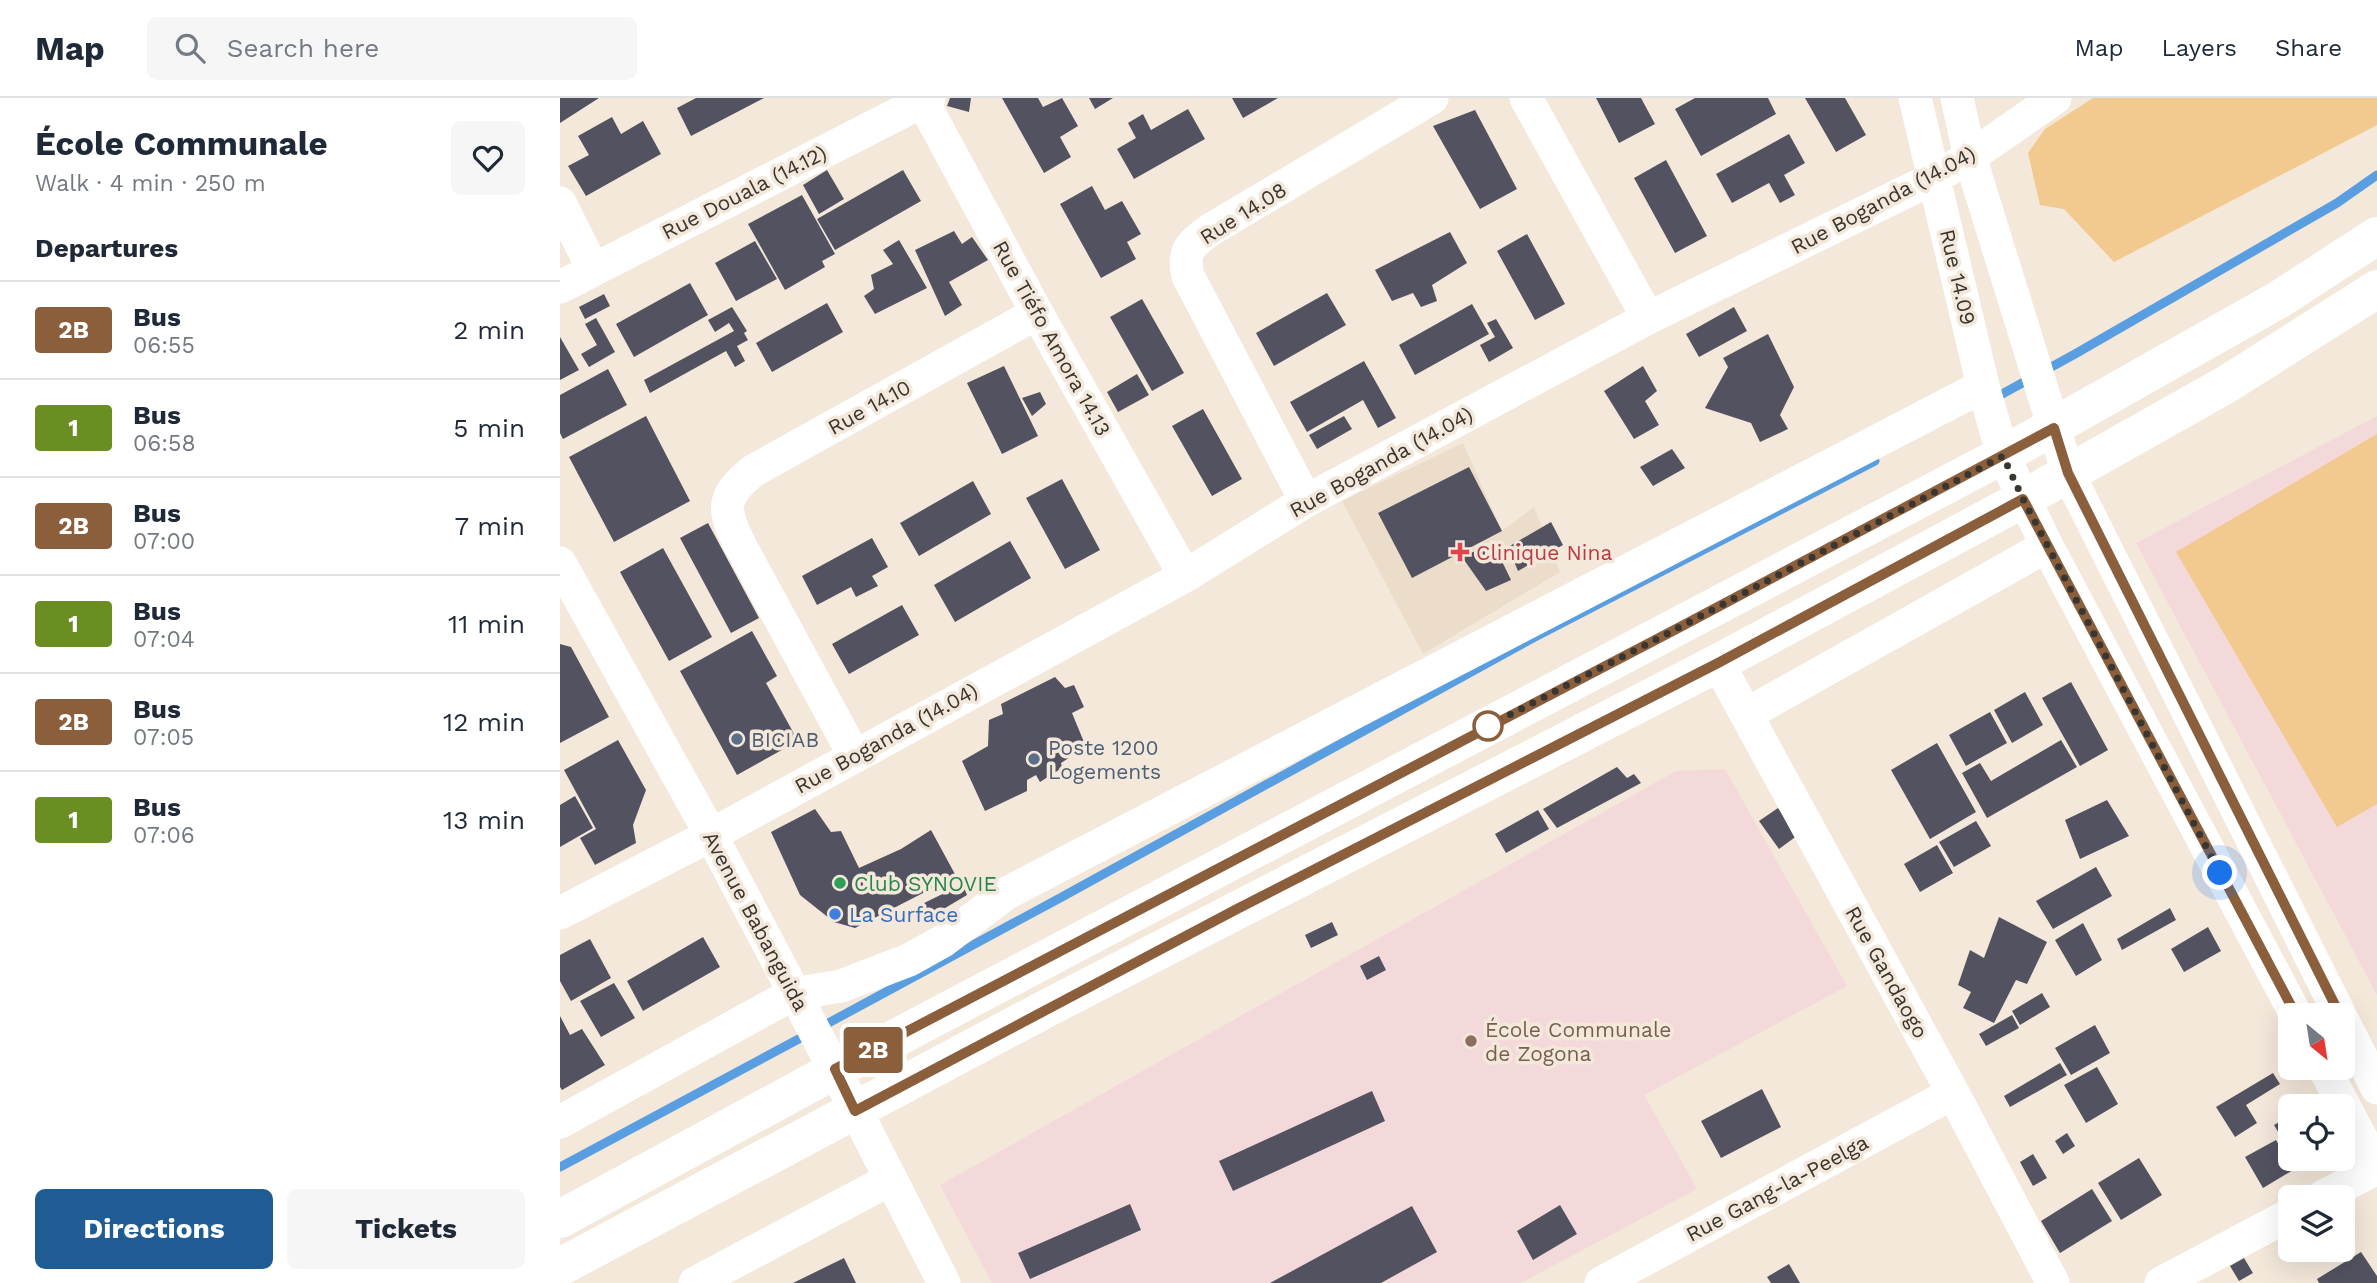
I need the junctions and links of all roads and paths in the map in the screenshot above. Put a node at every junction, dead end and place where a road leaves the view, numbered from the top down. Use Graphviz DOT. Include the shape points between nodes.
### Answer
graph roads {
  1 [pos="1432,98"];
  2 [pos="1526,98"];
  3 [pos="1915,98"];
  4 [pos="1957,98"];
  5 [pos="2055,98"];
  6 [pos="925,99"];
  7 [pos="1970,157"];
  8 [pos="1934,178"];
  9 [pos="560,203"];
  10 [pos="2377,236"];
  11 [pos="593,269"];
  12 [pos="560,287"];
  13 [pos="2377,289"];
  14 [pos="1037,313"];
  15 [pos="1648,318"];
  16 [pos="1983,386"];
  17 [pos="2054,428"];
  18 [pos="2003,456"];
  19 [pos="2068,473"];
  20 [pos="2023,499"];
  21 [pos="1307,501"];
  22 [pos="2048,546"];
  23 [pos="1185,576"];
  24 [pos="564,581"];
  25 [pos="1718,663"];
  26 [pos="1747,714"];
  27 [pos="854,755"];
  28 [pos="711,835"];
  29 [pos="560,913"];
  30 [pos="793,994"];
  31 [pos="2290,1003"];
  32 [pos="2334,1003"];
  33 [pos="2356,1046"];
  34 [pos="835,1069"];
  35 [pos="2330,1080"];
  36 [pos="2377,1088"];
  37 [pos="1953,1093"];
  38 [pos="855,1111"];
  39 [pos="560,1122"];
  40 [pos="2377,1168"];
  41 [pos="891,1179"];
  42 [pos="2345,1185"];
  43 [pos="560,1219"];
  44 [pos="2278,1221"];
  45 [pos="560,1267"];
  46 [pos="695,1283"];
  47 [pos="944,1283"];
  48 [pos="1601,1283"];
  49 [pos="2053,1283"];
  50 [pos="2161,1283"];
  1 -- 21 [label="street, Rue 14.08" via="1210,230 1186,254 1188,276"];
  2 -- 15 [label="street"];
  3 -- 8 [label="street, Rue 14.09"];
  4 -- 7 [label="street, Rue 14.09"];
  5 -- 7 [label="street, Rue Boganda (14.04)"];
  6 -- 11 [label="street, Rue Douala (14.12)"];
  6 -- 14 [label="street, Rue Tiéfo Amora 14.13"];
  7 -- 8 [label="street, Rue Boganda (14.04)"];
  7 -- 17 [label="street, Rue 14.09"];
  8 -- 15 [label="street, Rue Boganda (14.04)"];
  8 -- 16 [label="street, Rue 14.09"];
  9 -- 11 [label="street"];
  10 -- 17 [label="main road" via="2278,300"];
  11 -- 12 [label="street, Rue Douala (14.12)"];
  13 -- 19 [label="main road" via="2227,384"];
  14 -- 23 [label="street, Rue Tiéfo Amora 14.13"];
  14 -- 27 [label="street, Rue 14.10" via="753,471 735,486 727,505 728,521"];
  15 -- 21 [label="street, Rue Boganda (14.04)"];
  16 -- 18 [label="street, Rue 14.09"];
  16 -- 30 [label="street" via="1007,893 943,941 909,960 841,986"];
  17 -- 18 [label="main road"];
  17 -- 19 [label="street, Rue 14.09"];
  18 -- 20 [label="street, Rue 14.09"];
  18 -- 34 [label="main road"];
  19 -- 20 [label="main road"];
  19 -- 32 [label="street, Rue 14.09"];
  20 -- 22 [label="street, Rue 14.09"];
  20 -- 25 [label="main road"];
  21 -- 23 [label="street, Rue Boganda (14.04)"];
  22 -- 26 [label="street"];
  22 -- 31 [label="street, Rue 14.09"];
  23 -- 27 [label="street, Rue Boganda (14.04)"];
  24 -- 28 [label="street, Avenue Babanguida"];
  25 -- 26 [label="street, Rue Gandaogo"];
  25 -- 38 [label="main road" via="1236,909"];
  26 -- 37 [label="street, Rue Gandaogo"];
  27 -- 28 [label="street, Rue Boganda (14.04)"];
  28 -- 29 [label="street, Rue Boganda (14.04)"];
  28 -- 30 [label="street, Avenue Babanguida"];
  30 -- 34 [label="street, Avenue Babanguida"];
  30 -- 39 [label="street"];
  33 -- 36 [label="street"];
  34 -- 38 [label="street, Avenue Babanguida"];
  34 -- 43 [label="main road"];
  35 -- 40 [label="street"];
  37 -- 48 [label="street, Rue Gang-la-Peelga"];
  37 -- 49 [label="street, Rue Gandaogo"];
  38 -- 41 [label="street, Avenue Babanguida"];
  38 -- 45 [label="main road"];
  40 -- 42 [label="street"];
  41 -- 46 [label="street"];
  41 -- 47 [label="street, Avenue Babanguida"];
  44 -- 50 [label="street"];
}
